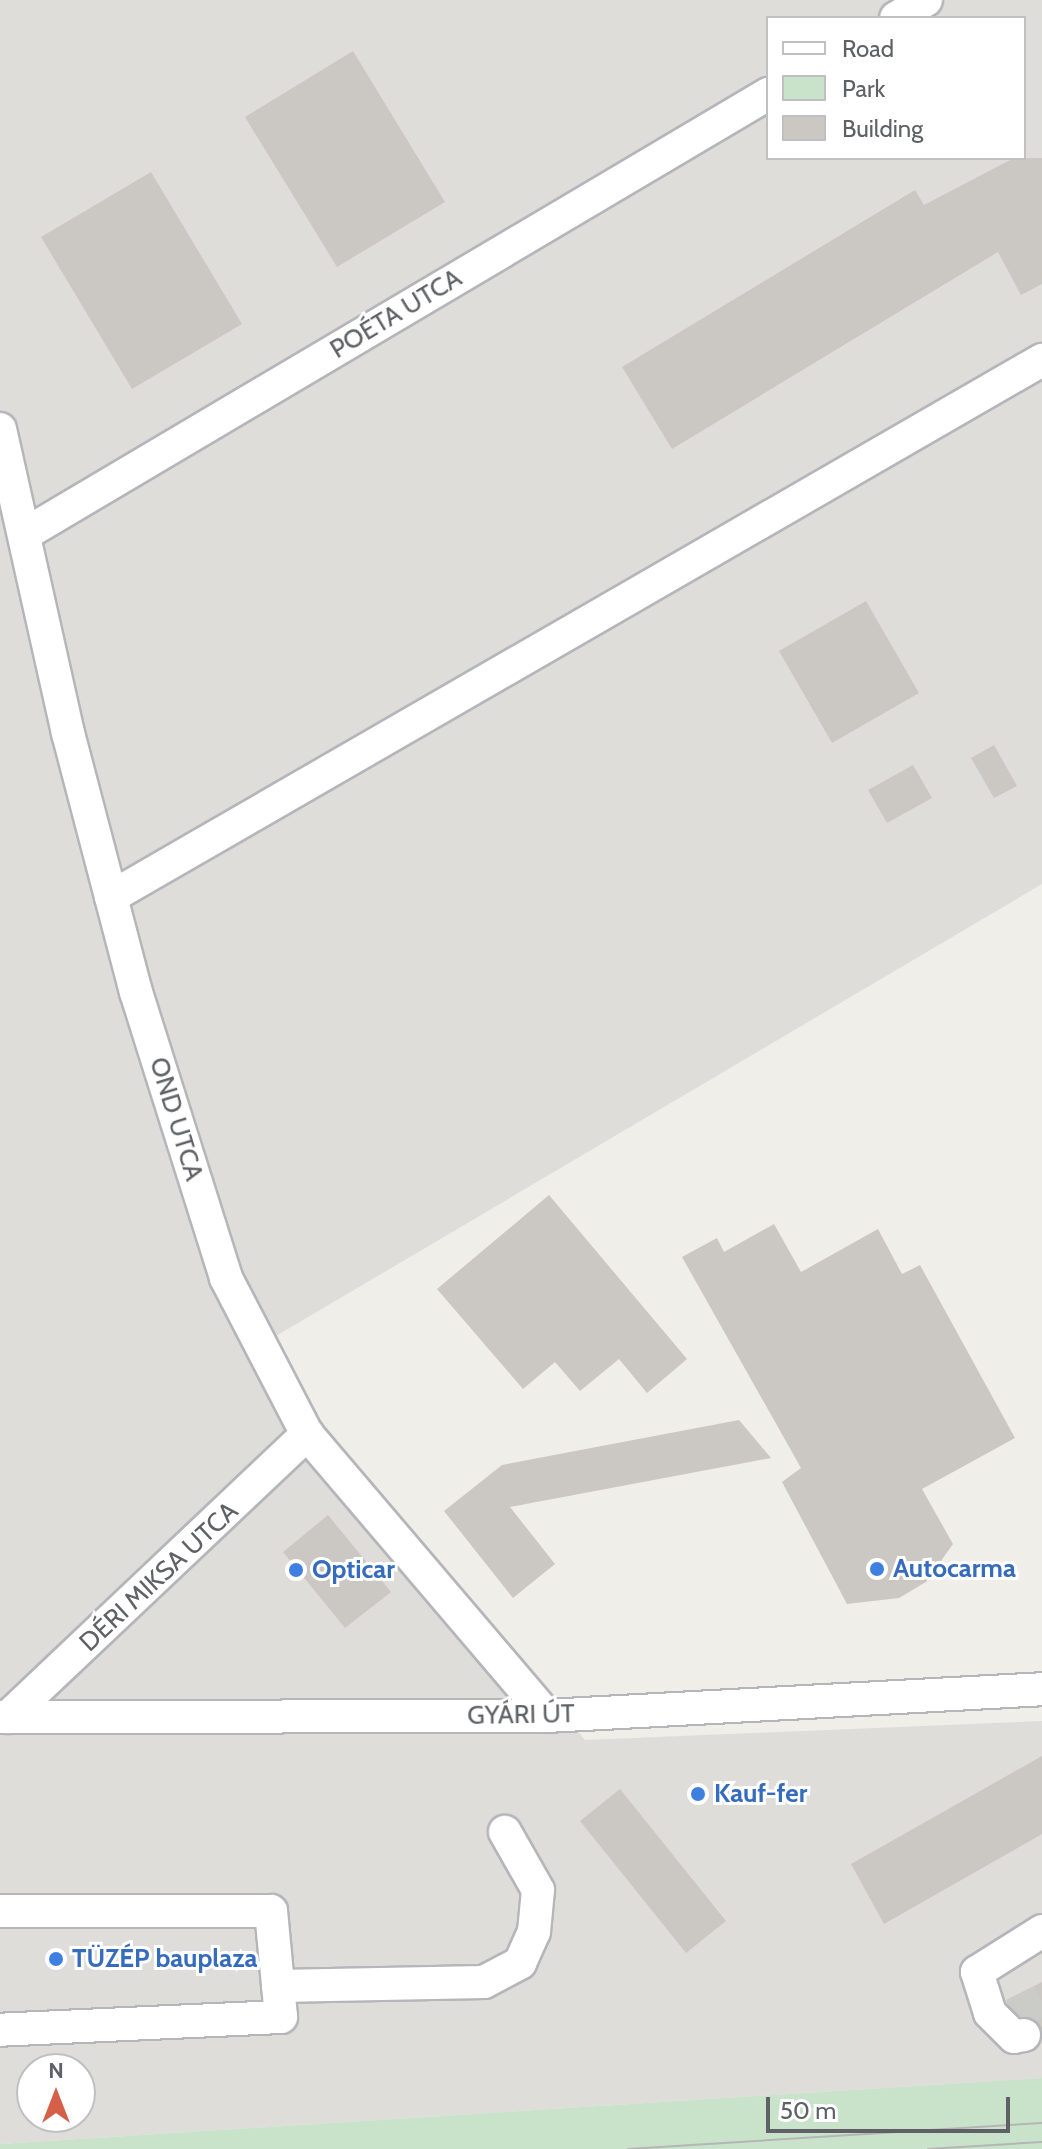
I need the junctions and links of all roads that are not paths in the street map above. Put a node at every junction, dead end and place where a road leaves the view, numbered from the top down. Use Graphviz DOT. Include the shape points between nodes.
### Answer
graph roads {
  1 [pos="926,0"];
  2 [pos="899,16"];
  3 [pos="766,95"];
  4 [pos="1042,360"];
  5 [pos="0,429"];
  6 [pos="25,534"];
  7 [pos="111,897"];
  8 [pos="307,1434"];
  9 [pos="1042,1689"];
  10 [pos="547,1716"];
  11 [pos="4,1717"];
  12 [pos="505,1832"];
  13 [pos="0,1911"];
  14 [pos="1040,1937"];
  15 [pos="278,1986"];
  16 [pos="1009,2021"];
  17 [pos="0,2030"];
  1 -- 2 [label="street"];
  3 -- 6 [label="street, POÉTA UTCA"];
  4 -- 7 [label="street"];
  5 -- 6 [label="street, OND UTCA"];
  6 -- 7 [label="street, OND UTCA"];
  7 -- 8 [label="street, OND UTCA" via="226,1278"];
  8 -- 10 [label="street, OND UTCA"];
  8 -- 11 [label="street, DÉRI MIKSA UTCA"];
  9 -- 10 [label="street, GYÁRI ÚT"];
  10 -- 11 [label="street, GYÁRI ÚT"];
  12 -- 15 [label="street" via="538,1890 534,1932 520,1963 484,1982"];
  13 -- 15 [label="street" via="271,1911"];
  14 -- 16 [label="street" via="977,1972"];
  15 -- 17 [label="street" via="281,2017"];
}
